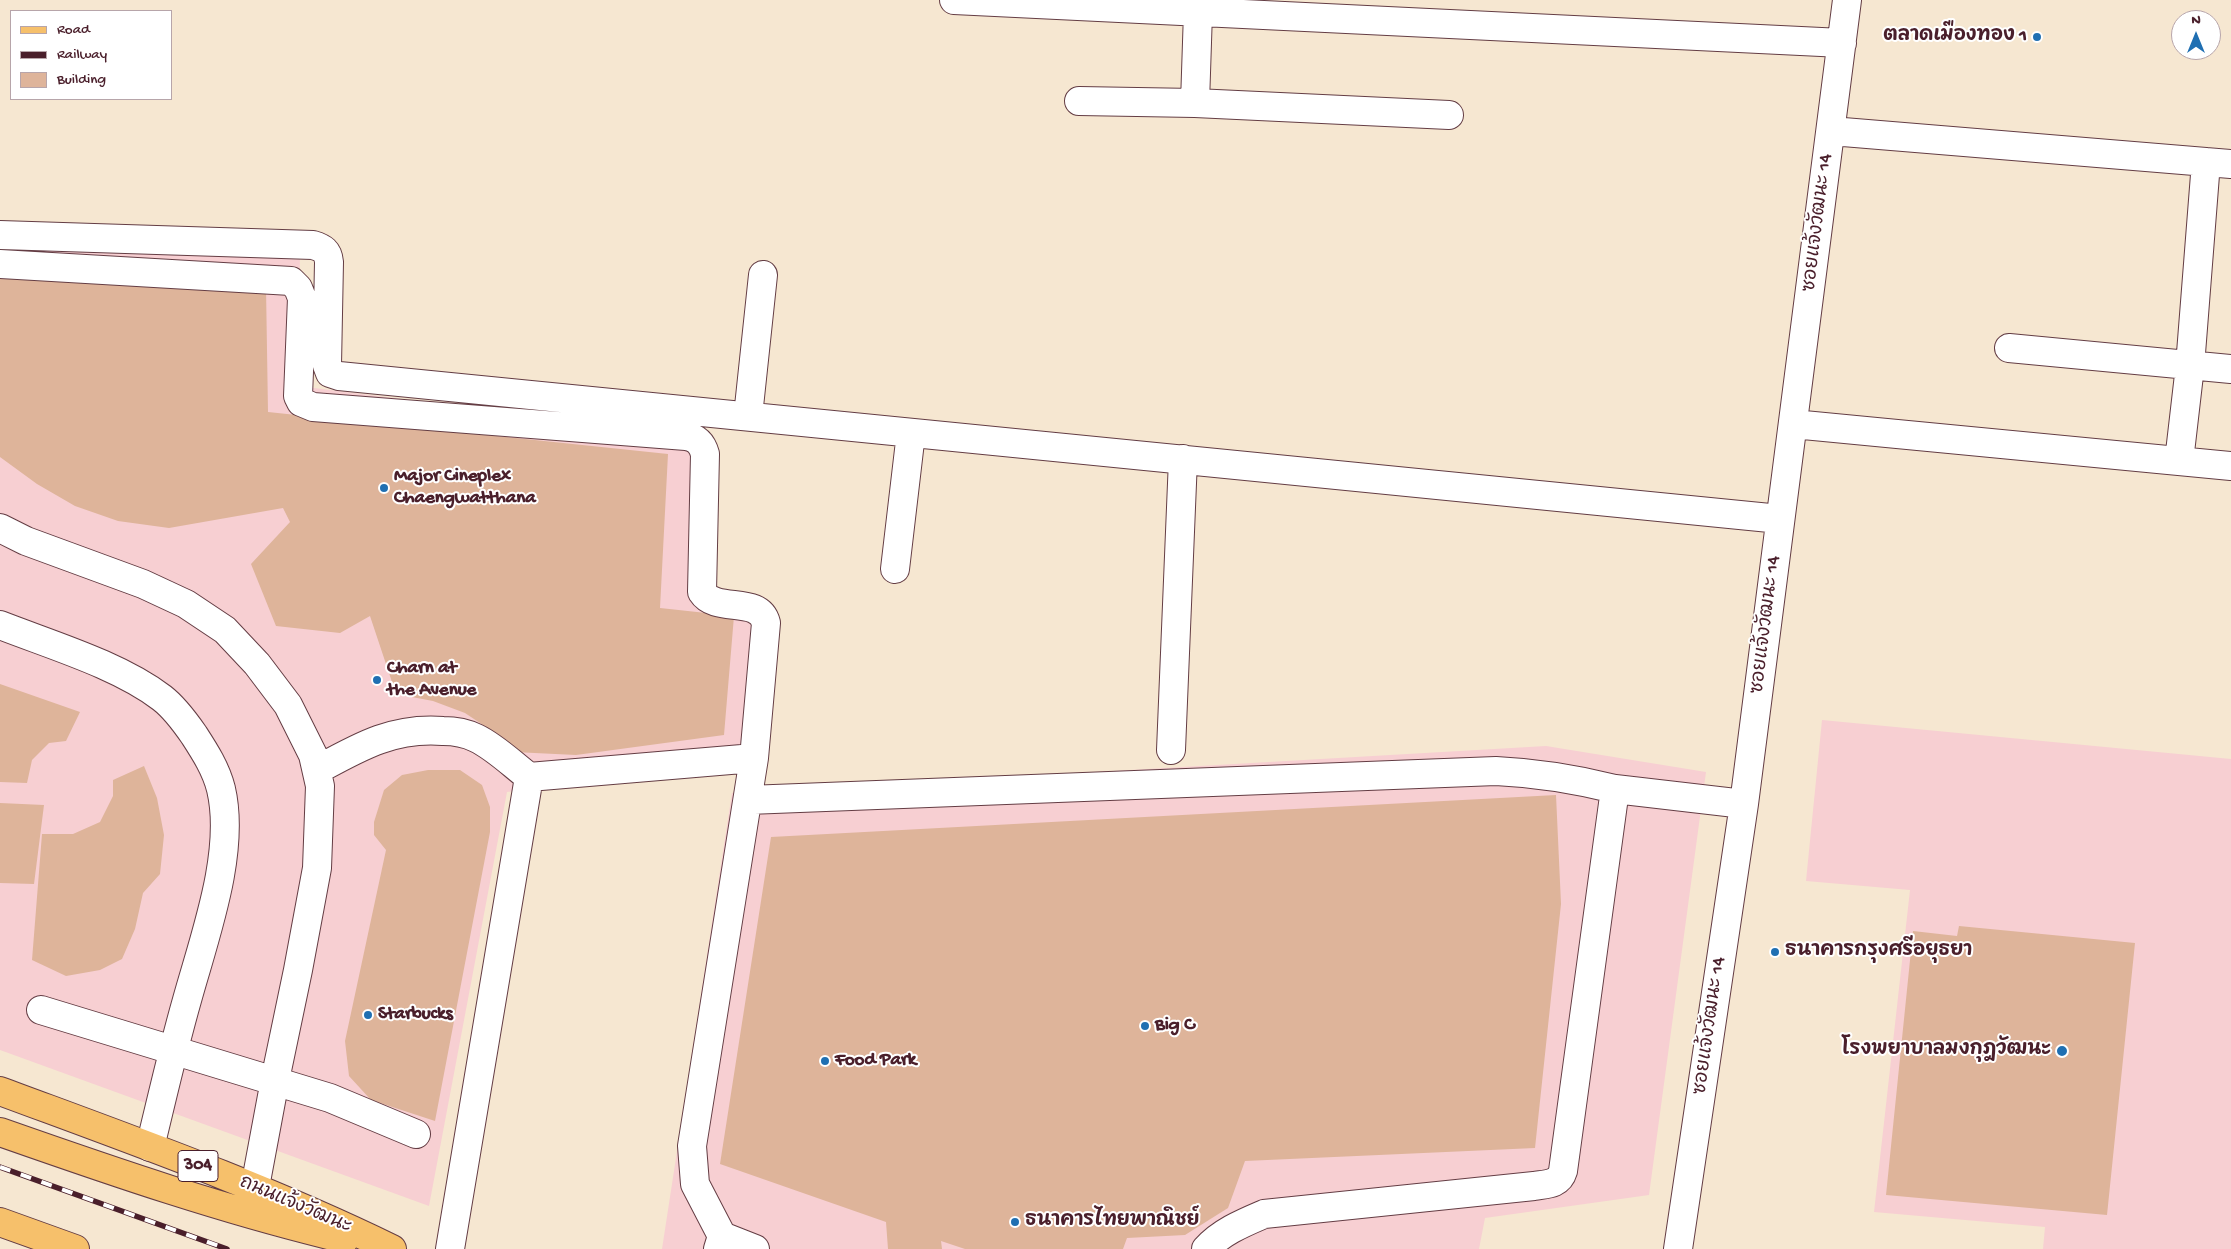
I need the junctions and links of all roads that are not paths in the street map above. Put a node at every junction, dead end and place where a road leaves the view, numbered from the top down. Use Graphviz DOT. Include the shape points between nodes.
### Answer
graph roads {
  1 [pos="954,0"];
  2 [pos="1848,0"];
  3 [pos="1150,5"];
  4 [pos="1198,12"];
  5 [pos="1842,43"];
  6 [pos="1079,101"];
  7 [pos="1195,103"];
  8 [pos="1449,115"];
  9 [pos="1831,131"];
  10 [pos="2218,163"];
  11 [pos="0,235"];
  12 [pos="0,264"];
  13 [pos="763,275"];
  14 [pos="2009,348"];
  15 [pos="2190,366"];
  16 [pos="2231,369"];
  17 [pos="748,416"];
  18 [pos="1793,424"];
  19 [pos="911,432"];
  20 [pos="1183,460"];
  21 [pos="2179,461"];
  22 [pos="2231,466"];
  23 [pos="1780,519"];
  24 [pos="0,528"];
  25 [pos="895,569"];
  26 [pos="0,625"];
  27 [pos="1172,750"];
  28 [pos="754,758"];
  29 [pos="317,770"];
  30 [pos="529,777"];
  31 [pos="1616,789"];
  32 [pos="748,800"];
  33 [pos="1744,804"];
  34 [pos="41,1010"];
  35 [pos="173,1050"];
  36 [pos="275,1080"];
  37 [pos="0,1091"];
  38 [pos="0,1132"];
  39 [pos="416,1134"];
  40 [pos="150,1147"];
  41 [pos="255,1188"];
  42 [pos="0,1222"];
  43 [pos="720,1243"];
  44 [pos="76,1249"];
  45 [pos="387,1249"];
  46 [pos="392,1249"];
  47 [pos="450,1249"];
  48 [pos="755,1249"];
  49 [pos="1206,1249"];
  50 [pos="1678,1249"];
  1 -- 3 [label="street"];
  2 -- 5 [label="street, ซอยแจ้งวัฒนะ 14"];
  3 -- 4 [label="street"];
  4 -- 5 [label="street"];
  4 -- 7 [label="street"];
  5 -- 9 [label="street, ซอยแจ้งวัฒนะ 14"];
  6 -- 7 [label="street"];
  7 -- 8 [label="street"];
  9 -- 10 [label="street"];
  9 -- 18 [label="street, ซอยแจ้งวัฒนะ 14"];
  10 -- 15 [label="street"];
  11 -- 17 [label="street" via="313,245 326,250 329,255 327,365 330,373"];
  12 -- 28 [label="street" via="291,281 302,298 298,396 301,402 313,407 686,436 697,440 706,454 702,592 716,603 755,609 766,622"];
  13 -- 17 [label="street"];
  14 -- 15 [label="street"];
  15 -- 16 [label="street"];
  15 -- 21 [label="street"];
  17 -- 19 [label="street"];
  18 -- 21 [label="street"];
  18 -- 23 [label="street, ซอยแจ้งวัฒนะ 14"];
  19 -- 20 [label="street"];
  19 -- 25 [label="street"];
  20 -- 23 [label="street"];
  20 -- 27 [label="street"];
  21 -- 22 [label="street"];
  23 -- 33 [label="street, ซอยแจ้งวัฒนะ 14"];
  24 -- 29 [label="street" via="26,541 143,584 186,604 225,630 257,664 288,705"];
  26 -- 35 [label="street" via="111,669 162,698 182,718 213,768 221,789 224,812 221,875"];
  28 -- 30 [label="street"];
  28 -- 32 [label="street"];
  29 -- 30 [label="street" via="382,737 431,730 476,737"];
  29 -- 36 [label="street" via="320,786 317,868"];
  30 -- 47 [label="street"];
  31 -- 32 [label="street" via="1568,777 1496,772"];
  31 -- 33 [label="street"];
  31 -- 49 [label="street" via="1563,1171 1559,1178 1552,1184 1264,1214 1238,1225 1212,1241"];
  32 -- 43 [label="street" via="692,1146 695,1184"];
  33 -- 50 [label="street, ซอยแจ้งวัฒนะ 14"];
  34 -- 35 [label="street"];
  35 -- 36 [label="street"];
  35 -- 40 [label="street"];
  36 -- 39 [label="street" via="330,1098"];
  36 -- 41 [label="street"];
  37 -- 40 [label="main road, ถนนแจ้งวัฒนะ / 304"];
  38 -- 45 [label="main road, ถนนแจ้งวัฒนะ / 304" via="214,1205"];
  40 -- 41 [label="main road, ถนนแจ้งวัฒนะ / 304"];
  41 -- 46 [label="main road, ถนนแจ้งวัฒนะ / 304"];
  42 -- 44 [label="main road"];
  43 -- 48 [label="street"];
}
